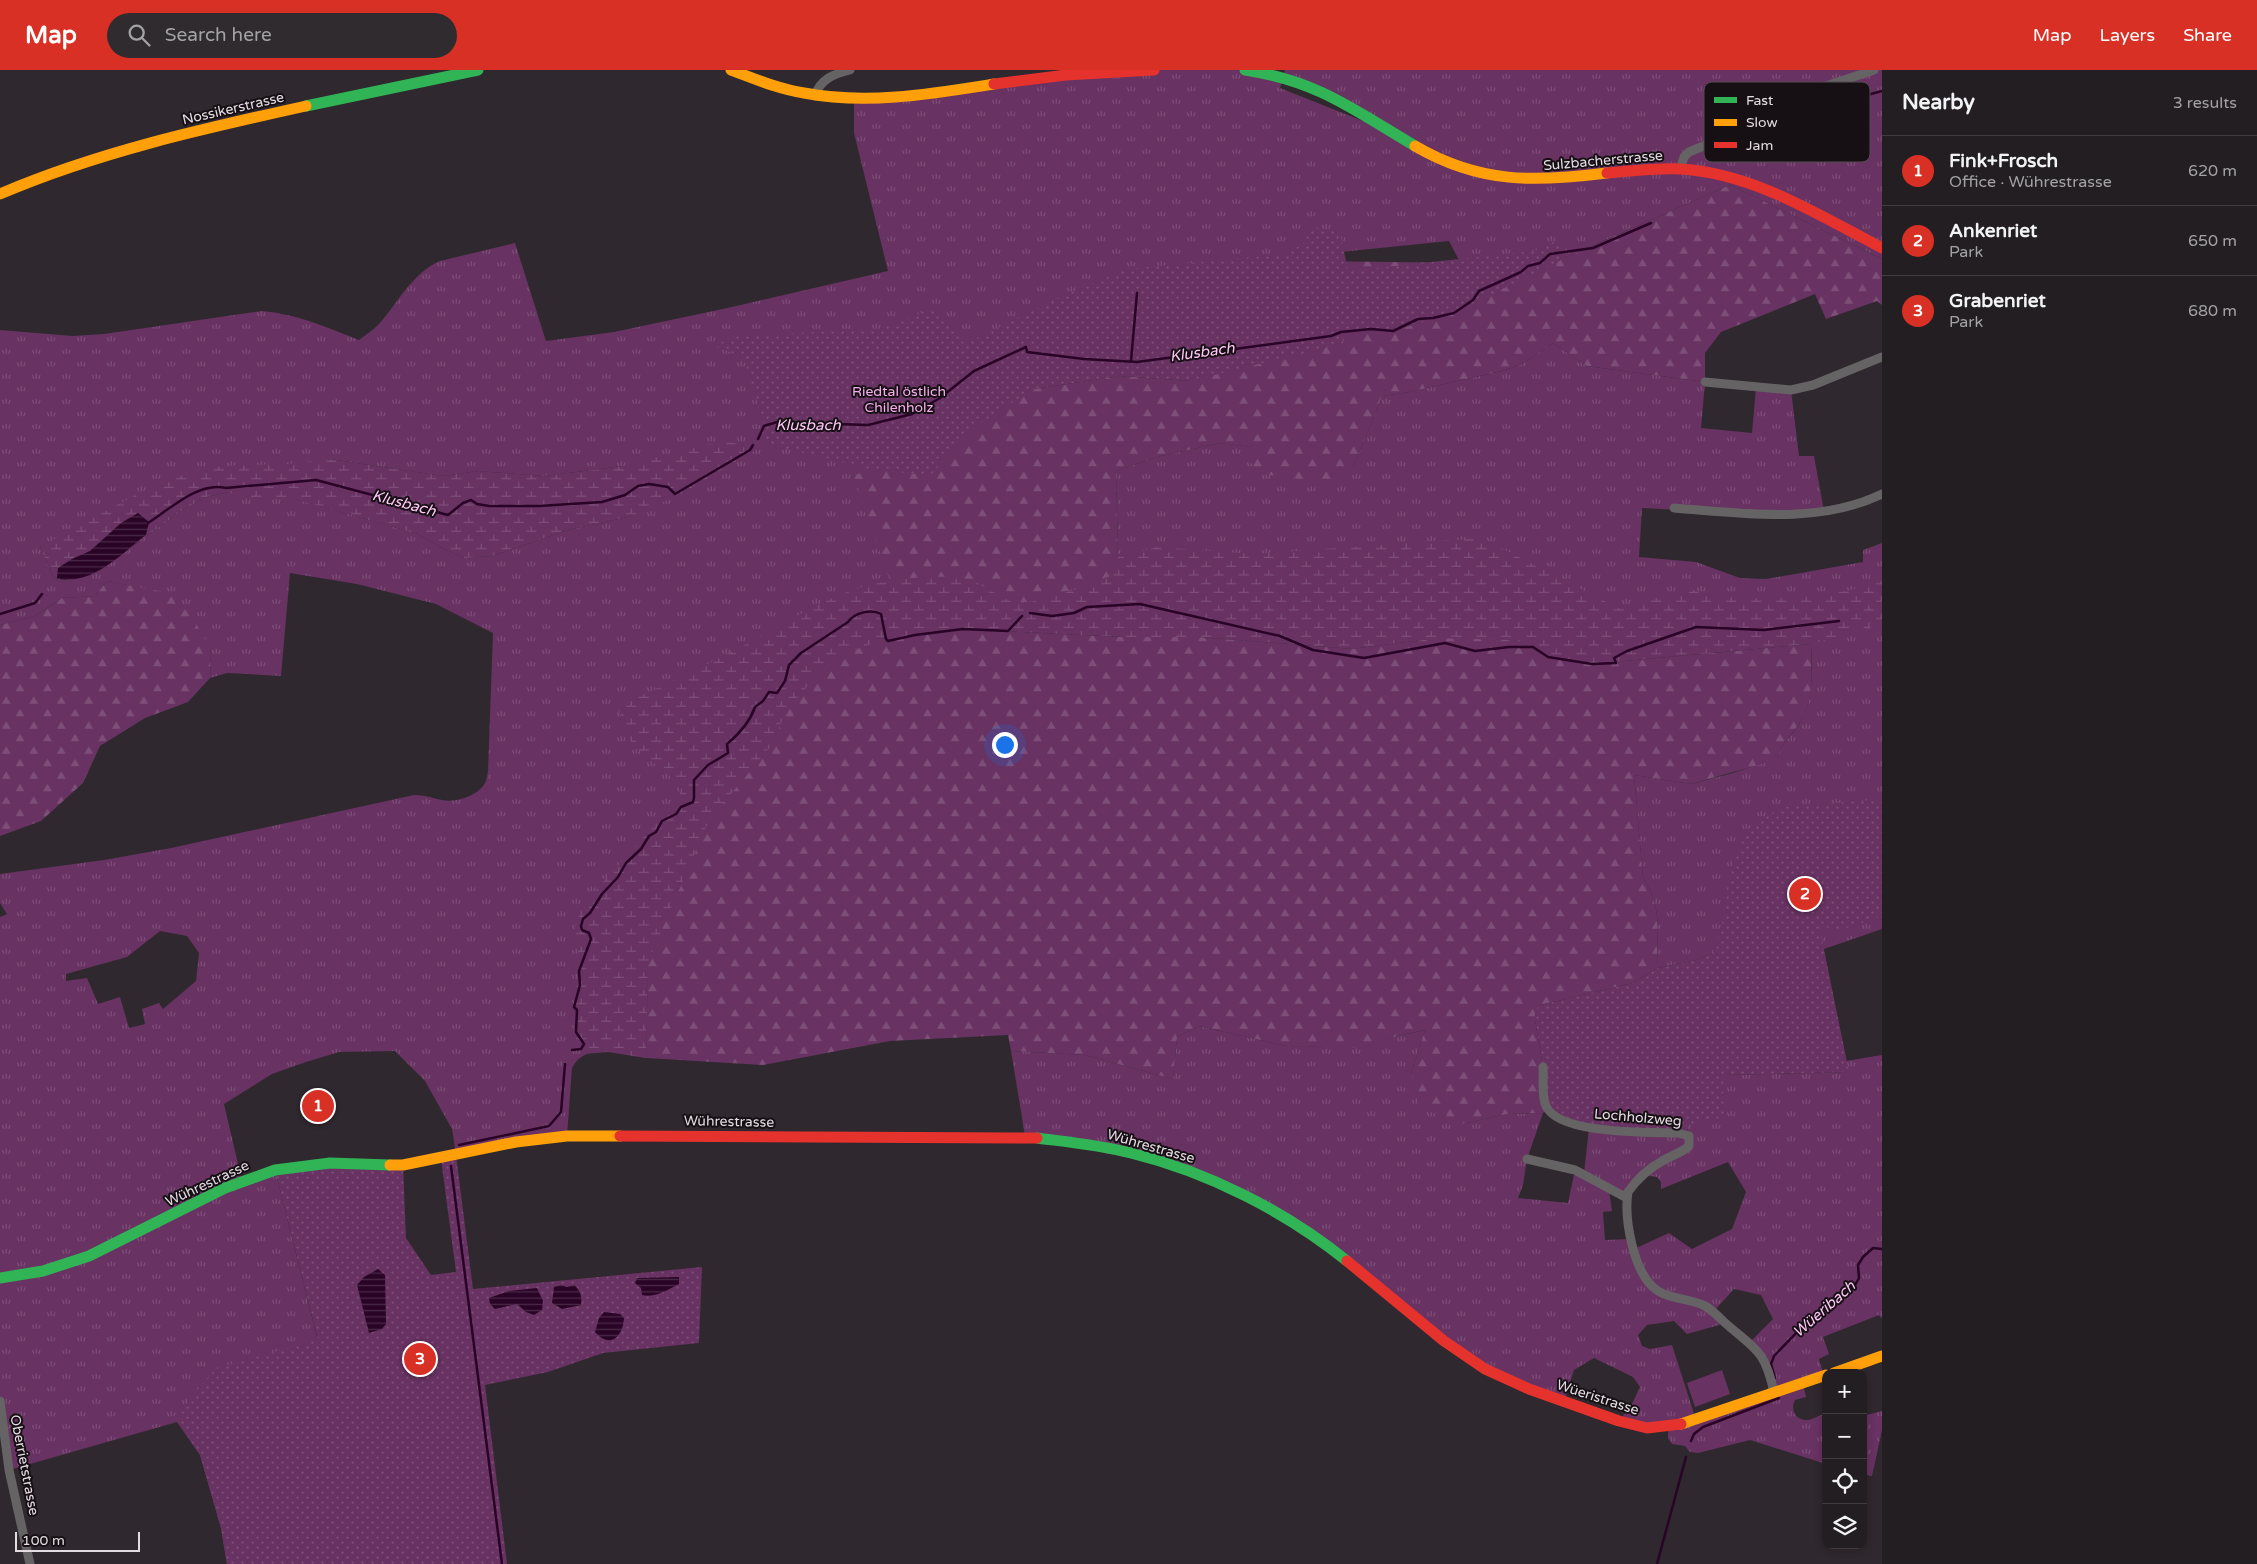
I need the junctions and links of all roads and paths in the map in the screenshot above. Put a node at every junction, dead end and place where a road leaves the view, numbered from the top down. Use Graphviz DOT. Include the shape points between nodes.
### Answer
graph roads {
  1 [pos="478,70"];
  2 [pos="731,70"];
  3 [pos="850,70"];
  4 [pos="1154,70"];
  5 [pos="1245,70"];
  6 [pos="1874,70"];
  7 [pos="1284,73"];
  8 [pos="1838,82"];
  9 [pos="814,96"];
  10 [pos="1704,146"];
  11 [pos="1680,169"];
  12 [pos="0,194"];
  13 [pos="1882,248"];
  14 [pos="1882,358"];
  15 [pos="1705,382"];
  16 [pos="1882,494"];
  17 [pos="1674,508"];
  18 [pos="1543,1067"];
  19 [pos="1527,1159"];
  20 [pos="1627,1198"];
  21 [pos="0,1278"];
  22 [pos="1431,1330"];
  23 [pos="1882,1356"];
  24 [pos="1845,1369"];
  25 [pos="1822,1376"];
  26 [pos="1774,1393"];
  27 [pos="0,1401"];
  28 [pos="30,1564"];
  1 -- 12 [label="street, Nossikerstrasse" via="277,112 108,154 49,173"];
  2 -- 9 [label="street" via="772,86"];
  3 -- 9 [label="street" via="824,80"];
  4 -- 9 [label="street" via="1051,76 890,99"];
  5 -- 7 [label="street, Sulzbacherstrasse"];
  6 -- 8 [label="street"];
  7 -- 11 [label="street, Sulzbacherstrasse" via="1335,97 1429,155 1481,174 1544,181 1628,171"];
  10 -- 11 [label="street" via="1689,152"];
  11 -- 13 [label="street, Sulzbacherstrasse" via="1740,180 1784,198"];
  14 -- 15 [label="street" via="1792,390"];
  16 -- 17 [label="street" via="1864,502 1824,511 1780,515"];
  18 -- 20 [label="street, Lochholzweg" via="1544,1100 1546,1108 1555,1116 1589,1128 1689,1136 1689,1146 1652,1168 1633,1185"];
  19 -- 20 [label="street" via="1575,1170"];
  20 -- 26 [label="street" via="1631,1239 1644,1277 1665,1295 1705,1305 1750,1342 1764,1358"];
  21 -- 22 [label="street, Wührestrasse" via="42,1271 89,1256 242,1181 275,1170 310,1164 404,1165 516,1142 566,1136 1025,1136 1131,1153 1239,1194 1300,1227"];
  22 -- 26 [label="street, Wüeristrasse" via="1485,1369 1618,1421 1648,1428 1685,1424"];
  23 -- 24 [label="street"];
  25 -- 26 [label="street, Wüeristrasse"];
  27 -- 28 [label="street, Oberrietstrasse" via="6,1455"];
}
